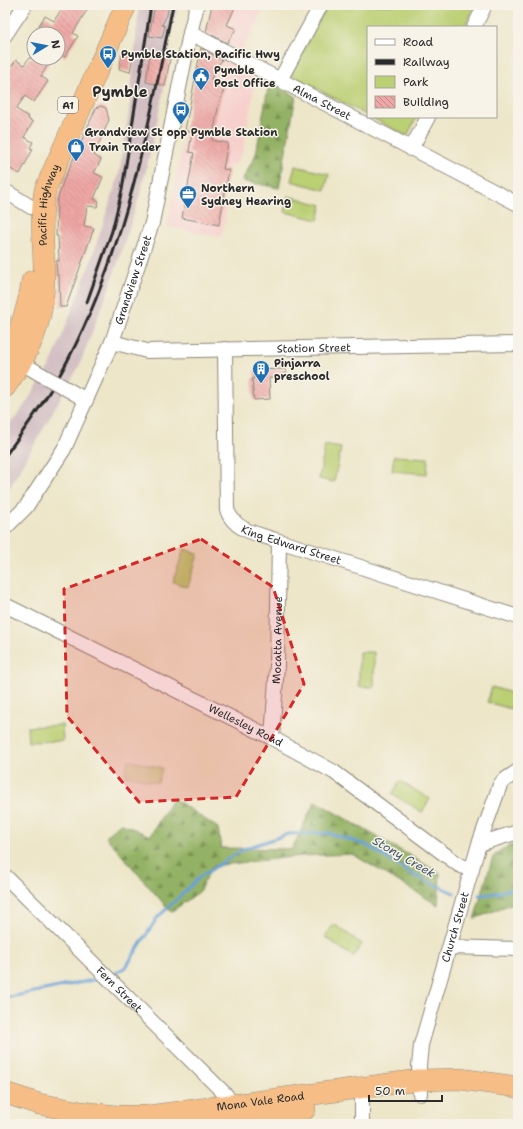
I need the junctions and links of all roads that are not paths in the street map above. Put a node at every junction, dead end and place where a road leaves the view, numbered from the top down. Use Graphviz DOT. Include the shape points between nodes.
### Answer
graph roads {
  1 [pos="25,5"];
  2 [pos="113,5"];
  3 [pos="126,5"];
  4 [pos="197,5"];
  5 [pos="321,5"];
  6 [pos="485,5"];
  7 [pos="474,26"];
  8 [pos="190,33"];
  9 [pos="5,35"];
  10 [pos="280,80"];
  11 [pos="427,118"];
  12 [pos="411,149"];
  13 [pos="5,191"];
  14 [pos="518,204"];
  15 [pos="36,207"];
  16 [pos="112,342"];
  17 [pos="518,344"];
  18 [pos="225,349"];
  19 [pos="11,359"];
  20 [pos="5,387"];
  21 [pos="86,400"];
  22 [pos="5,528"];
  23 [pos="279,541"];
  24 [pos="5,605"];
  25 [pos="518,617"];
  26 [pos="272,738"];
  27 [pos="518,771"];
  28 [pos="518,832"];
  29 [pos="479,844"];
  30 [pos="472,870"];
  31 [pos="5,876"];
  32 [pos="450,947"];
  33 [pos="518,949"];
  34 [pos="419,1087"];
  35 [pos="518,1087"];
  36 [pos="5,1093"];
  37 [pos="362,1100"];
  38 [pos="518,1101"];
  39 [pos="232,1104"];
  40 [pos="5,1105"];
  41 [pos="62,1124"];
  42 [pos="206,1124"];
  43 [pos="362,1124"];
  1 -- 9 [label="street"];
  2 -- 15 [label="highway, Pacific Highway / A1" via="36,176"];
  3 -- 15 [label="highway, Pacific Highway / A1"];
  4 -- 8 [label="street, Grandview Street"];
  5 -- 10 [label="street"];
  6 -- 7 [label="street"];
  8 -- 10 [label="street, Alma Street"];
  8 -- 16 [label="street, Grandview Street" via="152,223"];
  10 -- 12 [label="street, Alma Street"];
  11 -- 12 [label="street"];
  12 -- 14 [label="street, Alma Street"];
  13 -- 15 [label="street"];
  15 -- 19 [label="highway, Pacific Highway / A1" via="44,282 42,304 38,326"];
  16 -- 18 [label="street, Station Street" via="147,351"];
  16 -- 21 [label="street, Grandview Street"];
  17 -- 18 [label="street, Station Street"];
  18 -- 23 [label="street, King Edward Street" via="227,510 230,518 243,529"];
  19 -- 20 [label="highway, Pacific Highway / A1"];
  19 -- 21 [label="street, bridge"];
  21 -- 22 [label="street, Grandview Street" via="64,449 47,476 26,507"];
  23 -- 25 [label="street, King Edward Street"];
  23 -- 26 [label="street, Mocatta Avenue" via="278,665"];
  24 -- 26 [label="street, Wellesley Road"];
  26 -- 30 [label="street, Wellesley Road" via="334,772 459,865"];
  27 -- 29 [label="street, Church Street" via="500,785"];
  28 -- 29 [label="street"];
  29 -- 30 [label="street, Church Street"];
  30 -- 32 [label="street, Church Street"];
  31 -- 39 [label="street, Fern Street" via="226,1095"];
  32 -- 33 [label="street"];
  32 -- 34 [label="street, Church Street" via="421,1045"];
  34 -- 35 [label="highway, Mona Vale Road" via="460,1079"];
  34 -- 37 [label="highway, Mona Vale Road"];
  34 -- 38 [label="highway, Mona Vale Road"];
  34 -- 39 [label="highway, Mona Vale Road"];
  36 -- 39 [label="highway, Mona Vale Road" via="39,1104 116,1116 167,1114"];
  37 -- 42 [label="highway, Mona Vale Road"];
  37 -- 43 [label="street"];
  40 -- 41 [label="highway"];
}
